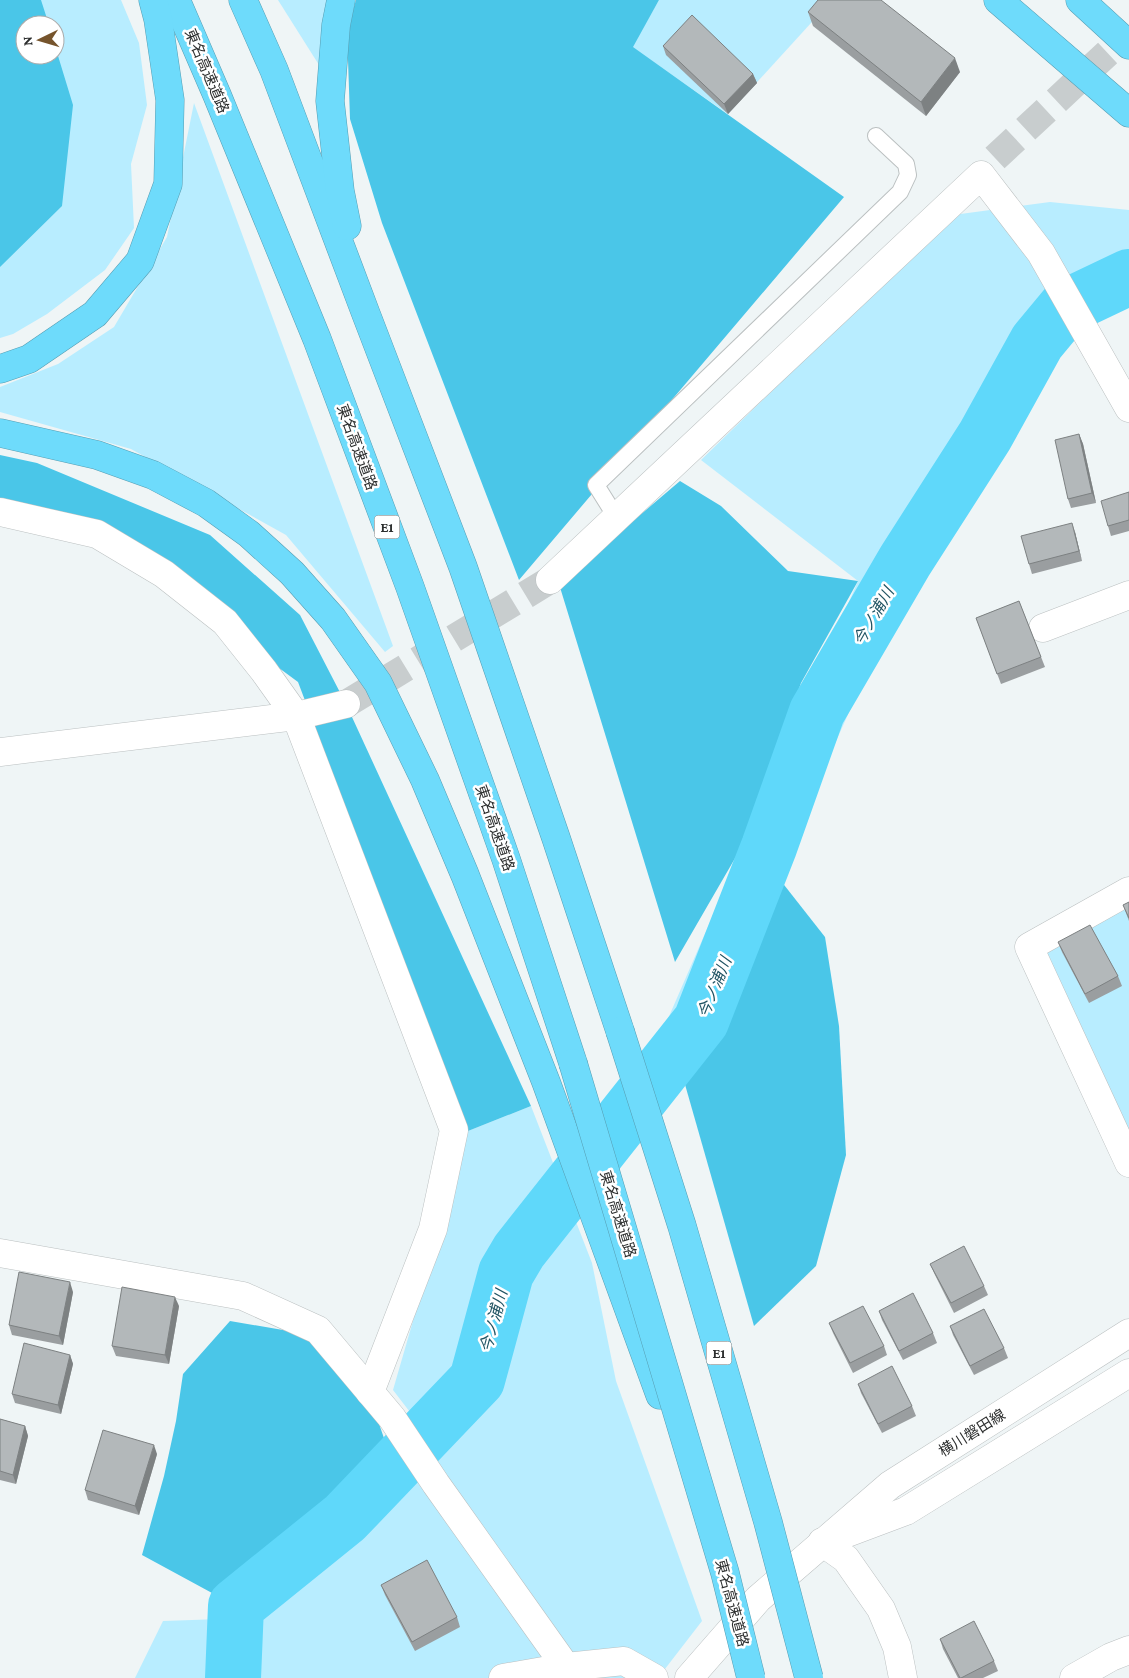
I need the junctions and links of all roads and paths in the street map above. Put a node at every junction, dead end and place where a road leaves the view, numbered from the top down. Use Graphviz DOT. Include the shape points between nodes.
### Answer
graph roads {
  1 [pos="153,0"];
  2 [pos="176,0"];
  3 [pos="243,0"];
  4 [pos="342,0"];
  5 [pos="998,0"];
  6 [pos="1080,0"];
  7 [pos="1129,45"];
  8 [pos="1129,114"];
  9 [pos="876,136"];
  10 [pos="366,314"];
  11 [pos="0,369"];
  12 [pos="1129,408"];
  13 [pos="0,433"];
  14 [pos="0,512"];
  15 [pos="616,517"];
  16 [pos="550,580"];
  17 [pos="1129,595"];
  18 [pos="1043,628"];
  19 [pos="346,704"];
  20 [pos="296,716"];
  21 [pos="0,752"];
  22 [pos="1129,890"];
  23 [pos="1129,1163"];
  24 [pos="0,1253"];
  25 [pos="1129,1333"];
  26 [pos="1129,1373"];
  27 [pos="370,1392"];
  28 [pos="822,1542"];
  29 [pos="725,1573"];
  30 [pos="1129,1650"];
  31 [pos="566,1667"];
  32 [pos="503,1678"];
  33 [pos="654,1678"];
  34 [pos="689,1678"];
  35 [pos="751,1678"];
  36 [pos="808,1678"];
  37 [pos="902,1678"];
  38 [pos="1074,1678"];
  1 -- 11 [label="highway" via="170,100 168,184 140,261 96,314 29,359"];
  2 -- 29 [label="highway, 東名高速道路 / E1, bridge" via="324,358 503,849 573,1063"];
  3 -- 10 [label="highway, E1" via="274,70"];
  4 -- 10 [label="highway" via="336,25 330,101 340,191"];
  5 -- 8 [label="highway"];
  6 -- 7 [label="highway"];
  9 -- 15 [label="lane" via="906,164 908,175 900,192 596,485"];
  10 -- 36 [label="highway, E1, bridge" via="463,567 620,1031 682,1226 766,1512"];
  12 -- 15 [label="street" via="988,167"];
  13 -- 29 [label="highway, bridge" via="97,455 153,476 206,503 249,534 292,573 333,619 378,684 425,780 546,1082"];
  14 -- 20 [label="street" via="97,534 164,574 225,622"];
  15 -- 16 [label="street"];
  17 -- 18 [label="street"];
  19 -- 20 [label="street"];
  20 -- 21 [label="street"];
  20 -- 27 [label="street" via="454,1130 433,1229"];
  22 -- 23 [label="street" via="1029,947"];
  24 -- 27 [label="street" via="243,1296 318,1330"];
  25 -- 28 [label="street, 横川磐田線" via="890,1485"];
  26 -- 28 [label="street, 横川磐田線" via="906,1511"];
  27 -- 31 [label="street" via="392,1418"];
  28 -- 34 [label="street, 横川磐田線" via="758,1599"];
  28 -- 37 [label="street" via="846,1560 881,1609 897,1647"];
  29 -- 35 [label="highway, 東名高速道路 / E1, bridge"];
  30 -- 38 [label="street"];
  31 -- 32 [label="street"];
  31 -- 33 [label="street" via="624,1661"];
}
